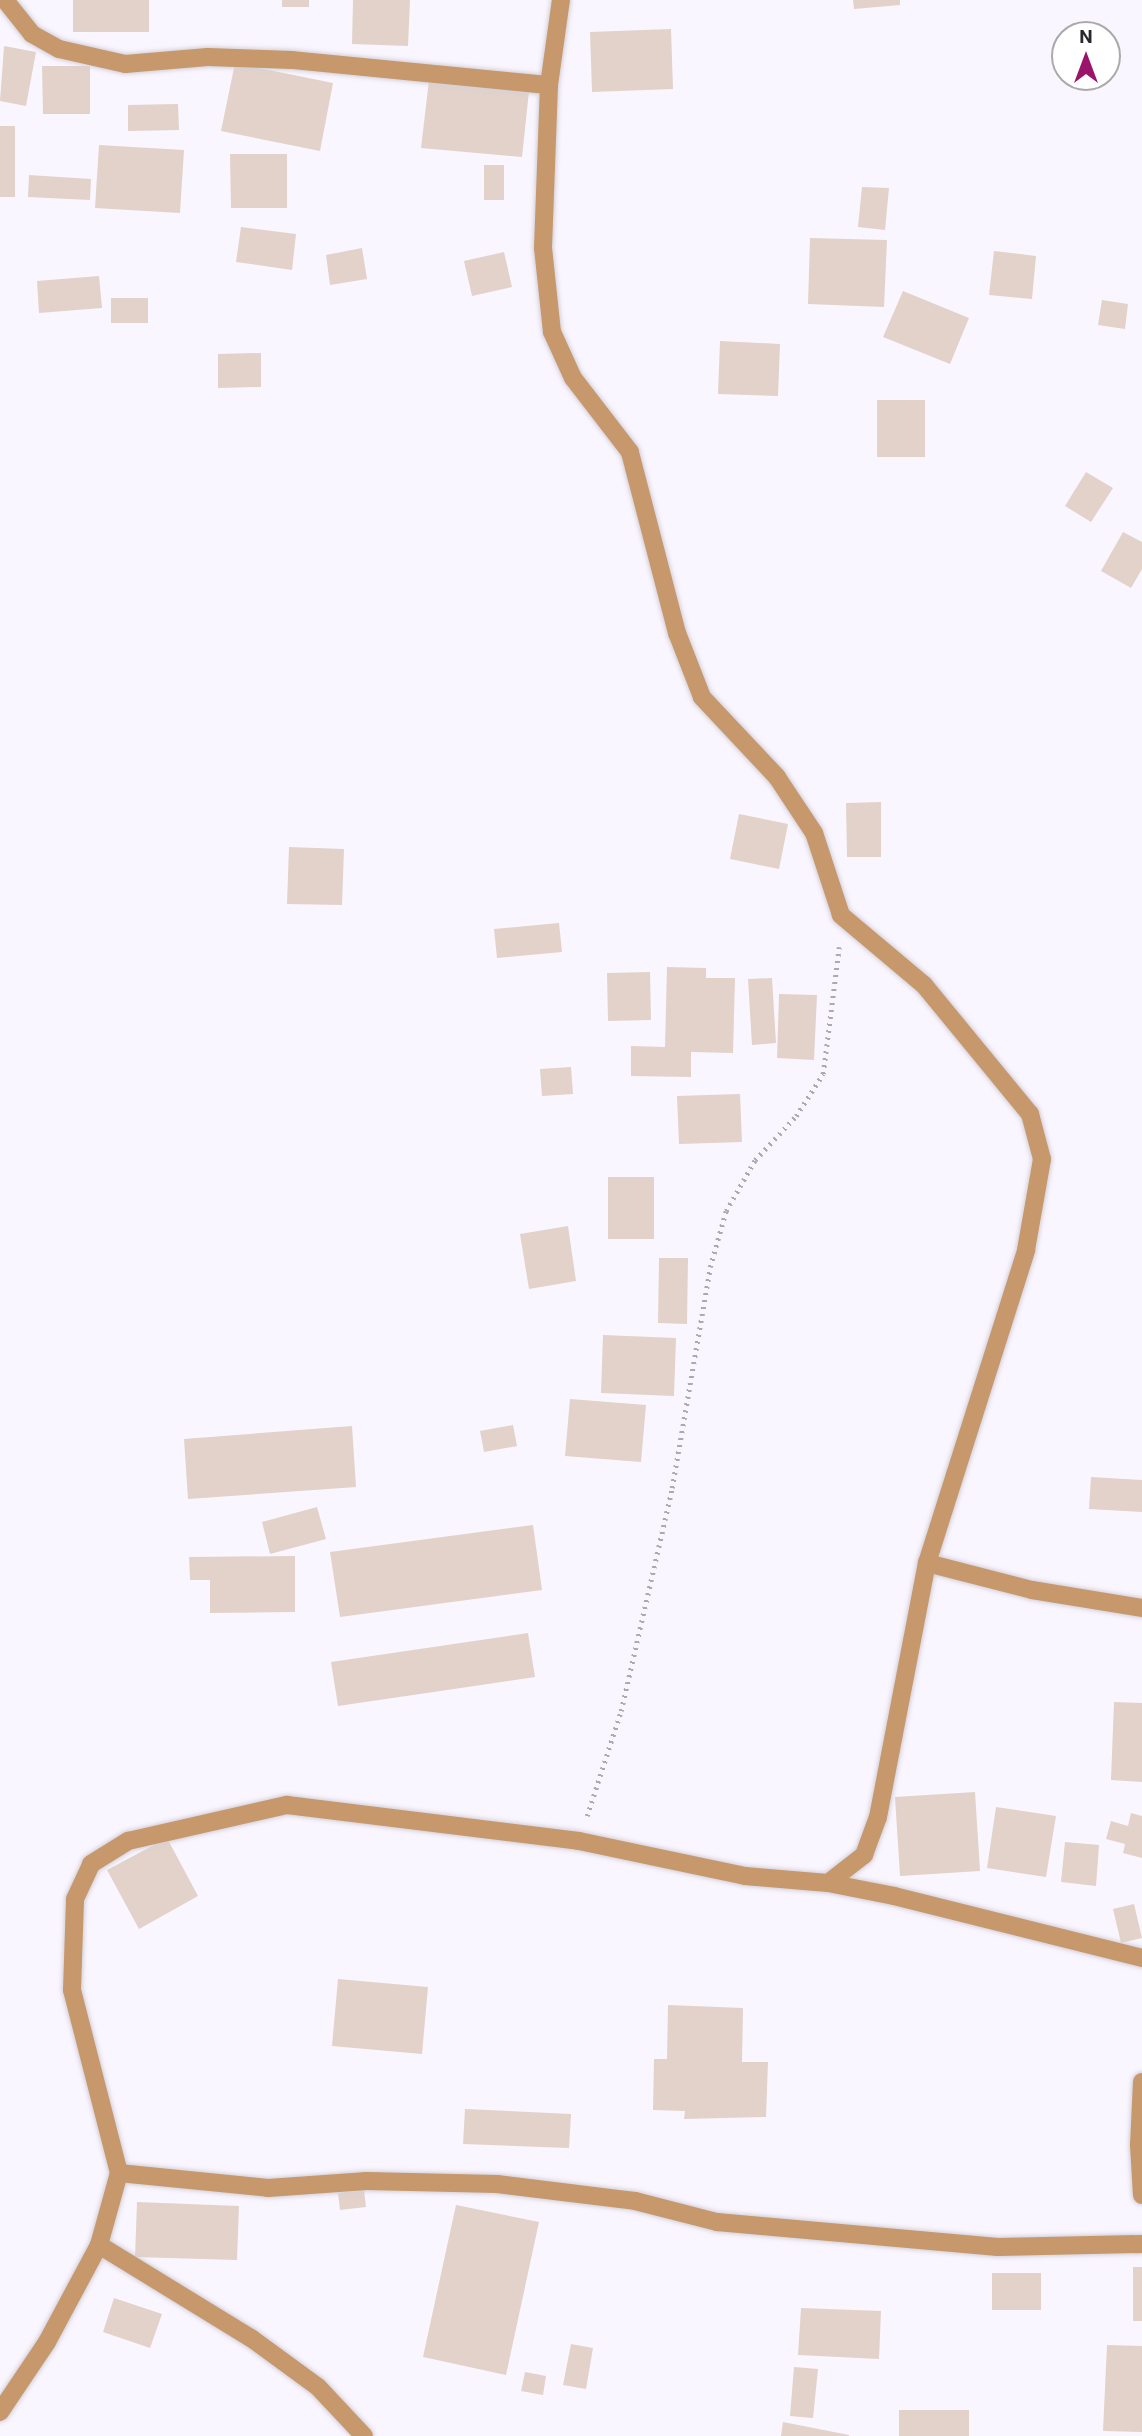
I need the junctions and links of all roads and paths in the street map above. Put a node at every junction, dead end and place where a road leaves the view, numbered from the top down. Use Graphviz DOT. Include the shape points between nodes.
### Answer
graph roads {
  1 [pos="5,0"];
  2 [pos="561,0"];
  3 [pos="550,85"];
  4 [pos="841,915"];
  5 [pos="928,1563"];
  6 [pos="1142,1608"];
  7 [pos="579,1840"];
  8 [pos="828,1883"];
  9 [pos="1142,1958"];
  10 [pos="1142,2081"];
  11 [pos="119,2173"];
  12 [pos="1142,2196"];
  13 [pos="1142,2244"];
  14 [pos="99,2245"];
  15 [pos="0,2412"];
  16 [pos="364,2436"];
  1 -- 3 [label="street" via="32,34 59,49 125,64 208,57 292,60"];
  2 -- 3 [label="street"];
  3 -- 4 [label="street" via="543,248 552,332 573,378 630,453 677,634 702,697 777,777 814,833"];
  4 -- 5 [label="street" via="925,985 1030,1114 1042,1159 1026,1250"];
  4 -- 7 [label="path" via="822,1074 796,1116 755,1160 726,1212 713,1256 674,1476 621,1711"];
  5 -- 6 [label="street" via="1032,1590"];
  5 -- 8 [label="street" via="878,1818 864,1855"];
  7 -- 8 [label="street" via="746,1876"];
  7 -- 11 [label="street" via="287,1805 128,1841 91,1864 75,1899 72,1990"];
  8 -- 9 [label="street"];
  10 -- 12 [label="street"];
  11 -- 13 [label="street" via="268,2188 367,2181 497,2184 635,2201 717,2222 999,2247"];
  11 -- 14 [label="street"];
  14 -- 15 [label="street" via="47,2342"];
  14 -- 16 [label="street" via="251,2338 318,2387"];
}
